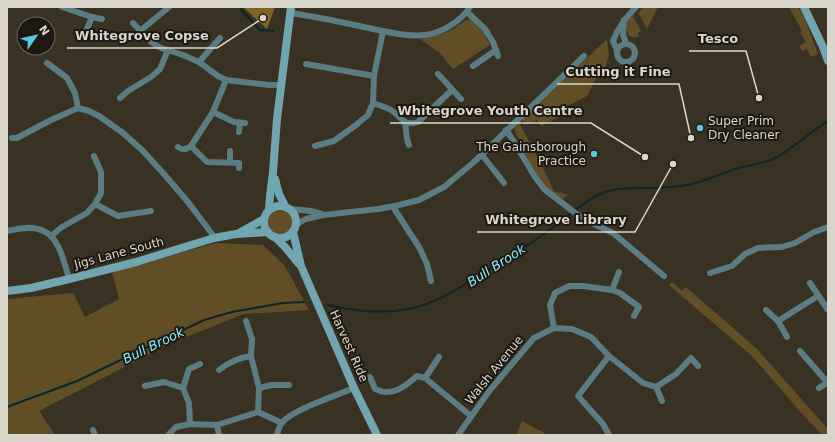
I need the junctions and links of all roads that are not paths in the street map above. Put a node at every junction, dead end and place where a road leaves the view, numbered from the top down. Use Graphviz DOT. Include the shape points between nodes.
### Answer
graph roads {
  1 [pos="62,7"];
  2 [pos="169,7"];
  3 [pos="636,7"];
  4 [pos="804,7"];
  5 [pos="290,10"];
  6 [pos="468,10"];
  7 [pos="92,17"];
  8 [pos="102,18"];
  9 [pos="624,20"];
  10 [pos="133,23"];
  11 [pos="87,29"];
  12 [pos="140,31"];
  13 [pos="383,31"];
  14 [pos="220,38"];
  15 [pos="626,44"];
  16 [pos="168,50"];
  17 [pos="618,50"];
  18 [pos="584,56"];
  19 [pos="828,61"];
  20 [pos="199,62"];
  21 [pos="47,63"];
  22 [pos="306,64"];
  23 [pos="473,66"];
  24 [pos="438,74"];
  25 [pos="374,76"];
  26 [pos="226,80"];
  27 [pos="281,85"];
  28 [pos="452,90"];
  29 [pos="120,98"];
  30 [pos="461,99"];
  31 [pos="373,103"];
  32 [pos="78,108"];
  33 [pos="213,112"];
  34 [pos="405,122"];
  35 [pos="506,130"];
  36 [pos="239,132"];
  37 [pos="12,138"];
  38 [pos="409,145"];
  39 [pos="191,146"];
  40 [pos="314,146"];
  41 [pos="178,147"];
  42 [pos="230,151"];
  43 [pos="482,154"];
  44 [pos="94,156"];
  45 [pos="230,162"];
  46 [pos="239,168"];
  47 [pos="273,172"];
  48 [pos="504,183"];
  49 [pos="95,204"];
  50 [pos="395,206"];
  51 [pos="288,207"];
  52 [pos="269,209"];
  53 [pos="151,211"];
  54 [pos="324,215"];
  55 [pos="264,219"];
  56 [pos="297,224"];
  57 [pos="828,227"];
  58 [pos="7,231"];
  59 [pos="268,232"];
  60 [pos="293,232"];
  61 [pos="236,234"];
  62 [pos="51,236"];
  63 [pos="275,237"];
  64 [pos="214,238"];
  65 [pos="300,266"];
  66 [pos="619,272"];
  67 [pos="710,273"];
  68 [pos="664,276"];
  69 [pos="69,279"];
  70 [pos="431,281"];
  71 [pos="810,283"];
  72 [pos="612,290"];
  73 [pos="7,291"];
  74 [pos="818,296"];
  75 [pos="766,310"];
  76 [pos="828,310"];
  77 [pos="634,316"];
  78 [pos="246,321"];
  79 [pos="778,321"];
  80 [pos="554,328"];
  81 [pos="787,337"];
  82 [pos="800,351"];
  83 [pos="251,356"];
  84 [pos="609,356"];
  85 [pos="439,357"];
  86 [pos="200,364"];
  87 [pos="698,366"];
  88 [pos="218,370"];
  89 [pos="370,377"];
  90 [pos="425,378"];
  91 [pos="828,383"];
  92 [pos="289,385"];
  93 [pos="145,386"];
  94 [pos="656,387"];
  95 [pos="183,388"];
  96 [pos="259,388"];
  97 [pos="354,388"];
  98 [pos="819,388"];
  99 [pos="662,402"];
  100 [pos="258,412"];
  101 [pos="471,416"];
  102 [pos="282,423"];
  103 [pos="190,424"];
  104 [pos="217,425"];
  105 [pos="168,435"];
  106 [pos="218,435"];
  107 [pos="277,435"];
  108 [pos="377,435"];
  109 [pos="458,435"];
  110 [pos="609,435"];
  1 -- 7 [label="street"];
  2 -- 12 [label="street"];
  3 -- 9 [label="street"];
  4 -- 19 [label="street"];
  5 -- 13 [label="street"];
  5 -- 27 [label="street"];
  6 -- 13 [label="street" via="441,30 426,35 414,36"];
  6 -- 23 [label="street" via="485,29 497,53"];
  7 -- 8 [label="street"];
  7 -- 11 [label="street"];
  9 -- 15 [label="street" via="622,35"];
  9 -- 17 [label="street" via="613,41"];
  10 -- 12 [label="street"];
  12 -- 16 [label="street" via="151,42"];
  13 -- 25 [label="street"];
  14 -- 20 [label="street"];
  15 -- 17 [label="street"];
  15 -- 17 [label="street" via="632,45 635,49 632,60 622,61 617,55"];
  16 -- 20 [label="street"];
  16 -- 29 [label="street" via="160,69"];
  18 -- 35 [label="street"];
  20 -- 26 [label="street"];
  21 -- 32 [label="street" via="68,78"];
  22 -- 25 [label="street"];
  24 -- 28 [label="street"];
  25 -- 31 [label="street"];
  26 -- 27 [label="street"];
  26 -- 33 [label="street"];
  27 -- 47 [label="street"];
  28 -- 30 [label="street"];
  28 -- 34 [label="street" via="418,122"];
  31 -- 34 [label="street" via="392,111"];
  31 -- 40 [label="street" via="368,115 356,125 334,141"];
  32 -- 37 [label="street" via="17,138"];
  32 -- 64 [label="street" via="99,116 133,142 188,202"];
  33 -- 36 [label="street" via="242,123"];
  33 -- 39 [label="street"];
  34 -- 38 [label="street"];
  35 -- 43 [label="street"];
  35 -- 68 [label="street" via="544,189 583,219 613,234"];
  39 -- 41 [label="street" via="185,149"];
  39 -- 45 [label="street" via="207,162"];
  42 -- 45 [label="street"];
  43 -- 48 [label="street"];
  43 -- 50 [label="street" via="444,188 419,200"];
  44 -- 49 [label="street" via="101,172 101,193"];
  45 -- 46 [label="street" via="239,163"];
  47 -- 51 [label="street" via="279,194"];
  47 -- 52 [label="street"];
  49 -- 53 [label="street" via="118,216"];
  49 -- 62 [label="street" via="87,213"];
  50 -- 54 [label="street"];
  50 -- 70 [label="street" via="395,210 419,247"];
  51 -- 52 [label="street" via="280,205"];
  51 -- 54 [label="street"];
  51 -- 56 [label="street" via="295,213"];
  52 -- 55 [label="street"];
  54 -- 56 [label="street"];
  55 -- 59 [label="street"];
  55 -- 61 [label="street, Jigs Lane South"];
  56 -- 60 [label="street"];
  57 -- 67 [label="street" via="782,248 758,248 745,254 732,266"];
  58 -- 62 [label="street" via="33,228 44,230"];
  59 -- 61 [label="street, Jigs Lane South"];
  59 -- 63 [label="street"];
  60 -- 63 [label="street" via="285,238"];
  60 -- 65 [label="street, Harvest Ride"];
  61 -- 64 [label="street, Jigs Lane South"];
  62 -- 69 [label="street" via="56,242"];
  63 -- 65 [label="street, Harvest Ride"];
  64 -- 69 [label="street, Jigs Lane South"];
  65 -- 97 [label="street, Harvest Ride"];
  66 -- 72 [label="street"];
  69 -- 73 [label="street, Jigs Lane South"];
  71 -- 74 [label="street"];
  72 -- 77 [label="street" via="639,307"];
  72 -- 80 [label="street" via="569,286 555,293 550,305"];
  74 -- 76 [label="street"];
  74 -- 79 [label="street"];
  75 -- 79 [label="street"];
  78 -- 83 [label="street" via="252,339"];
  79 -- 81 [label="street"];
  80 -- 84 [label="street" via="572,329 591,337"];
  80 -- 101 [label="street, Walsh Avenue" via="534,338"];
  82 -- 91 [label="street"];
  83 -- 88 [label="street" via="230,362"];
  83 -- 96 [label="street"];
  84 -- 94 [label="street" via="643,383"];
  84 -- 110 [label="street" via="578,396 603,424"];
  85 -- 90 [label="street"];
  86 -- 95 [label="street" via="189,369"];
  87 -- 94 [label="street" via="691,358 676,374"];
  89 -- 90 [label="street" via="375,389 386,392 399,389 417,376"];
  90 -- 101 [label="street"];
  91 -- 98 [label="street"];
  92 -- 96 [label="street"];
  93 -- 95 [label="street" via="164,382"];
  94 -- 99 [label="street"];
  95 -- 103 [label="street" via="189,402"];
  96 -- 100 [label="street"];
  97 -- 102 [label="street" via="291,415"];
  97 -- 108 [label="street, Harvest Ride"];
  100 -- 102 [label="street"];
  100 -- 104 [label="street"];
  101 -- 109 [label="street, Walsh Avenue"];
  102 -- 107 [label="street"];
  103 -- 104 [label="street"];
  103 -- 105 [label="street" via="176,427"];
  104 -- 106 [label="street"];
}
